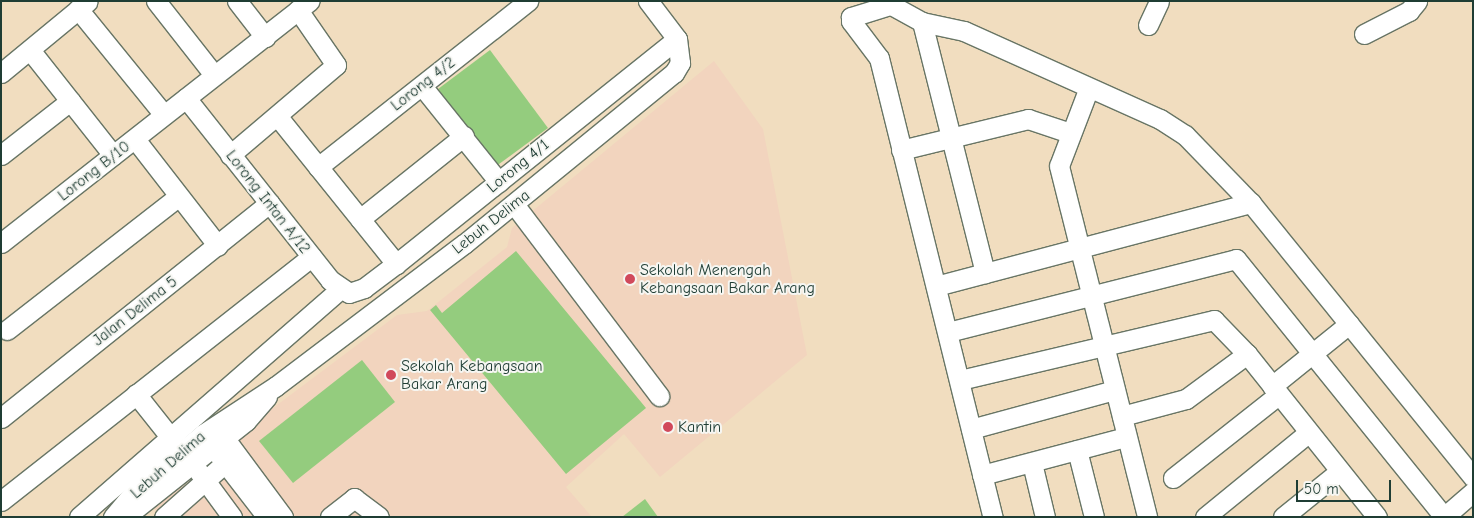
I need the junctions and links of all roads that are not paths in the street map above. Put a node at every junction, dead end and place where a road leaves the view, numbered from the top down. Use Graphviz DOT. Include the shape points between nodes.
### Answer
graph roads {
  1 [pos="156,1"];
  2 [pos="237,1"];
  3 [pos="528,1"];
  4 [pos="648,1"];
  5 [pos="1160,1"];
  6 [pos="1417,1"];
  7 [pos="887,3"];
  8 [pos="83,5"];
  9 [pos="304,6"];
  10 [pos="922,22"];
  11 [pos="1148,25"];
  12 [pos="1364,34"];
  13 [pos="265,36"];
  14 [pos="677,39"];
  15 [pos="30,50"];
  16 [pos="1,73"];
  17 [pos="214,75"];
  18 [pos="422,86"];
  19 [pos="1088,90"];
  20 [pos="186,98"];
  21 [pos="70,101"];
  22 [pos="164,115"];
  23 [pos="278,117"];
  24 [pos="1070,133"];
  25 [pos="464,136"];
  26 [pos="134,139"];
  27 [pos="951,139"];
  28 [pos="901,150"];
  29 [pos="1,155"];
  30 [pos="113,155"];
  31 [pos="230,155"];
  32 [pos="318,167"];
  33 [pos="499,182"];
  34 [pos="178,197"];
  35 [pos="269,203"];
  36 [pos="1251,203"];
  37 [pos="514,204"];
  38 [pos="360,218"];
  39 [pos="1,243"];
  40 [pos="218,246"];
  41 [pos="1081,248"];
  42 [pos="311,257"];
  43 [pos="396,264"];
  44 [pos="985,273"];
  45 [pos="936,286"];
  46 [pos="339,290"];
  47 [pos="1093,296"];
  48 [pos="1349,324"];
  49 [pos="7,330"];
  50 [pos="948,332"];
  51 [pos="1104,344"];
  52 [pos="1247,354"];
  53 [pos="1311,356"];
  54 [pos="960,380"];
  55 [pos="1115,390"];
  56 [pos="1275,391"];
  57 [pos="136,394"];
  58 [pos="659,396"];
  59 [pos="1122,416"];
  60 [pos="1,418"];
  61 [pos="971,429"];
  62 [pos="1308,433"];
  63 [pos="214,436"];
  64 [pos="1126,437"];
  65 [pos="171,438"];
  66 [pos="1077,450"];
  67 [pos="192,463"];
  68 [pos="225,463"];
  69 [pos="1032,463"];
  70 [pos="1340,471"];
  71 [pos="982,475"];
  72 [pos="1473,477"];
  73 [pos="1173,478"];
  74 [pos="205,481"];
  75 [pos="1473,492"];
  76 [pos="1,501"];
  77 [pos="1370,515"];
  78 [pos="331,516"];
  79 [pos="79,517"];
  80 [pos="113,517"];
  81 [pos="125,517"];
  82 [pos="164,517"];
  83 [pos="232,517"];
  84 [pos="267,517"];
  85 [pos="283,517"];
  86 [pos="379,517"];
  87 [pos="993,517"];
  88 [pos="1045,517"];
  89 [pos="1094,517"];
  90 [pos="1147,517"];
  91 [pos="1205,517"];
  92 [pos="1283,517"];
  93 [pos="1444,517"];
  1 -- 17 [label="street"];
  2 -- 13 [label="street"];
  3 -- 18 [label="street, Lorong 4/2"];
  4 -- 14 [label="street"];
  5 -- 11 [label="street"];
  6 -- 12 [label="street" via="1409,11"];
  7 -- 10 [label="street"];
  7 -- 28 [label="street" via="852,17 851,21 880,58"];
  8 -- 15 [label="street"];
  8 -- 22 [label="street"];
  9 -- 13 [label="street, Lorong B/10"];
  9 -- 23 [label="street" via="336,65"];
  10 -- 19 [label="street" via="964,31"];
  10 -- 27 [label="street"];
  13 -- 17 [label="street, Lorong B/10"];
  14 -- 33 [label="street, Lorong 4/1"];
  14 -- 37 [label="street, Lebuh Delima" via="680,63 674,73"];
  15 -- 16 [label="street"];
  15 -- 21 [label="street"];
  17 -- 20 [label="street, Lorong B/10"];
  18 -- 25 [label="street"];
  18 -- 32 [label="street, Lorong 4/2"];
  19 -- 24 [label="street"];
  19 -- 36 [label="street" via="1160,119 1185,135"];
  20 -- 22 [label="street, Lorong B/10"];
  20 -- 31 [label="street, Lorong Intan A/12"];
  21 -- 29 [label="street"];
  21 -- 30 [label="street"];
  22 -- 26 [label="street, Lorong B/10"];
  23 -- 31 [label="street"];
  23 -- 32 [label="street"];
  24 -- 27 [label="street" via="1028,118"];
  24 -- 41 [label="street" via="1059,166"];
  25 -- 33 [label="street"];
  25 -- 38 [label="street"];
  26 -- 30 [label="street, Lorong B/10"];
  26 -- 34 [label="street"];
  27 -- 28 [label="street"];
  27 -- 44 [label="street"];
  28 -- 45 [label="street"];
  30 -- 39 [label="street, Lorong B/10"];
  31 -- 35 [label="street, Lorong Intan A/12"];
  32 -- 38 [label="street"];
  33 -- 43 [label="street, Lorong 4/1"];
  34 -- 40 [label="street"];
  34 -- 49 [label="street"];
  35 -- 40 [label="street, Jalan Delima 5"];
  35 -- 42 [label="street, Lorong Intan A/12"];
  36 -- 41 [label="street"];
  36 -- 48 [label="street"];
  37 -- 58 [label="street"];
  37 -- 63 [label="street, Lebuh Delima"];
  38 -- 43 [label="street"];
  40 -- 60 [label="street, Jalan Delima 5"];
  41 -- 44 [label="street"];
  41 -- 47 [label="street"];
  42 -- 46 [label="street, Lorong Intan A/12"];
  42 -- 57 [label="street"];
  43 -- 46 [label="street, Lorong 4/1" via="358,291"];
  44 -- 45 [label="street"];
  45 -- 50 [label="street"];
  46 -- 65 [label="street"];
  47 -- 50 [label="street"];
  47 -- 51 [label="street"];
  47 -- 53 [label="street" via="1236,259"];
  48 -- 53 [label="street"];
  48 -- 72 [label="street"];
  50 -- 54 [label="street"];
  51 -- 52 [label="street" via="1214,320"];
  51 -- 54 [label="street"];
  51 -- 55 [label="street"];
  52 -- 56 [label="street"];
  52 -- 59 [label="street" via="1186,399"];
  53 -- 56 [label="street"];
  53 -- 93 [label="street"];
  54 -- 61 [label="street"];
  55 -- 59 [label="street"];
  55 -- 61 [label="street"];
  56 -- 62 [label="street"];
  56 -- 73 [label="street"];
  57 -- 65 [label="street"];
  57 -- 76 [label="street"];
  59 -- 64 [label="street"];
  61 -- 71 [label="street"];
  62 -- 70 [label="street"];
  62 -- 91 [label="street"];
  63 -- 67 [label="street, Lebuh Delima"];
  63 -- 68 [label="street"];
  63 -- 80 [label="street, Lebuh Delima" via="138,487"];
  63 -- 85 [label="street"];
  64 -- 66 [label="street"];
  64 -- 90 [label="street"];
  65 -- 79 [label="street"];
  66 -- 69 [label="street"];
  66 -- 89 [label="street"];
  67 -- 74 [label="street"];
  67 -- 81 [label="street, Lebuh Delima"];
  68 -- 74 [label="street"];
  68 -- 84 [label="street"];
  69 -- 71 [label="street"];
  69 -- 88 [label="street"];
  70 -- 77 [label="street"];
  70 -- 92 [label="street"];
  71 -- 87 [label="street"];
  74 -- 82 [label="street"];
  74 -- 83 [label="street"];
  75 -- 93 [label="street"];
  78 -- 86 [label="street" via="354,498"];
}
